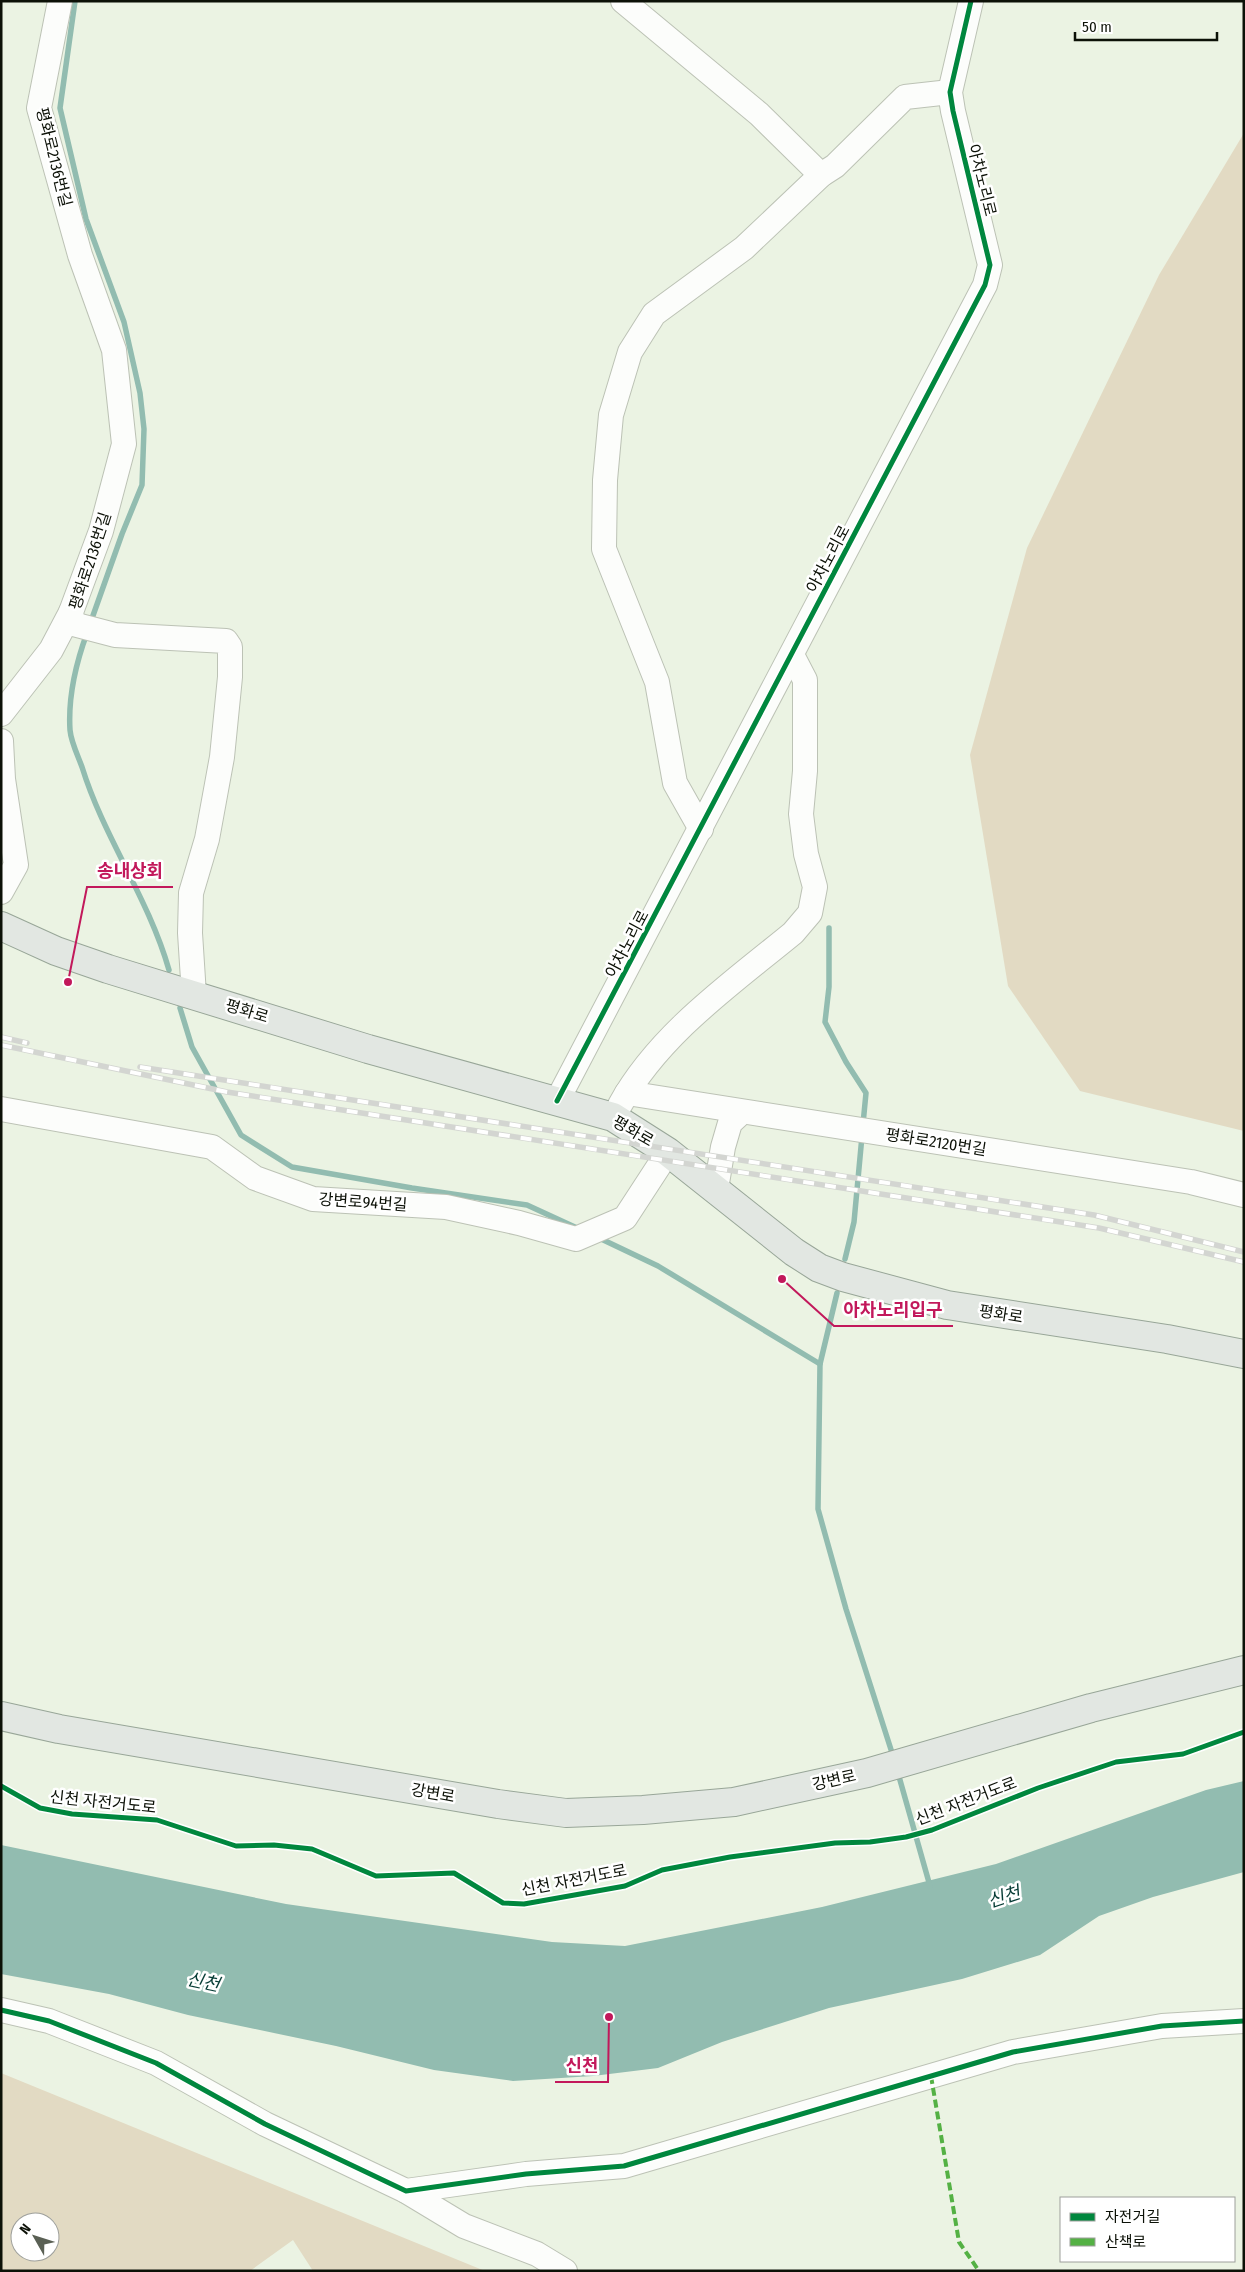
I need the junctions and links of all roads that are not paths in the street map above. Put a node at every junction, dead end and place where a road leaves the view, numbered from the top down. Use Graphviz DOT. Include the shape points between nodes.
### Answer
graph roads {
  1 [pos="60,1"];
  2 [pos="623,1"];
  3 [pos="971,1"];
  4 [pos="950,92"];
  5 [pos="821,175"];
  6 [pos="71,612"];
  7 [pos="792,655"];
  8 [pos="1,714"];
  9 [pos="1,742"];
  10 [pos="701,829"];
  11 [pos="1,892"];
  12 [pos="1,926"];
  13 [pos="194,995"];
  14 [pos="627,1093"];
  15 [pos="557,1101"];
  16 [pos="1,1110"];
  17 [pos="742,1112"];
  18 [pos="613,1117"];
  19 [pos="668,1152"];
  20 [pos="716,1189"];
  21 [pos="1244,1195"];
  22 [pos="1244,1354"];
  23 [pos="1244,1670"];
  24 [pos="1,1716"];
  25 [pos="1,2010"];
  26 [pos="1244,2021"];
  27 [pos="406,2190"];
  28 [pos="565,2271"];
  1 -- 6 [label="street, 평화로2136번길" via="39,108 80,255 114,350 124,444 101,531"];
  2 -- 5 [label="street" via="759,114"];
  3 -- 4 [label="street, 아차노리로"];
  4 -- 5 [label="street" via="905,97 835,166"];
  4 -- 7 [label="street, 아차노리로" via="990,265 985,285"];
  5 -- 10 [label="street" via="744,248 654,314 630,352 611,415 605,480 604,549 657,682 675,783"];
  6 -- 8 [label="street" via="52,650"];
  6 -- 13 [label="street, 평화로2136번길" via="73,624 114,635 226,641 230,647 222,758 207,839 192,893 190,933"];
  7 -- 10 [label="street, 아차노리로"];
  7 -- 14 [label="street" via="805,680 805,771 801,814 806,854 815,887 810,913 793,933 667,1039"];
  9 -- 11 [label="street" via="16,865"];
  10 -- 15 [label="street, 아차노리로"];
  12 -- 13 [label="main road, 평화로" via="56,951"];
  13 -- 15 [label="main road, 평화로" via="368,1049"];
  14 -- 17 [label="street, 평화로2120번길"];
  14 -- 18 [label="street"];
  15 -- 18 [label="main road, 평화로"];
  16 -- 19 [label="street, 강변로94번길" via="212,1147 255,1178 313,1199 446,1207 576,1239 625,1218"];
  17 -- 20 [label="street" via="730,1123"];
  17 -- 21 [label="street, 평화로2120번길" via="1191,1182"];
  18 -- 19 [label="main road, 평화로"];
  19 -- 20 [label="main road, 평화로"];
  20 -- 22 [label="main road, 평화로" via="794,1252 819,1268 844,1277 947,1305"];
  23 -- 24 [label="main road, 강변로" via="1091,1708 867,1773 734,1802 566,1813 498,1804"];
  25 -- 27 [label="street" via="49,2021 156,2063 265,2124"];
  26 -- 27 [label="street" via="1162,2026 1013,2052 624,2166 526,2174"];
  27 -- 28 [label="street" via="464,2226 537,2254"];
}
